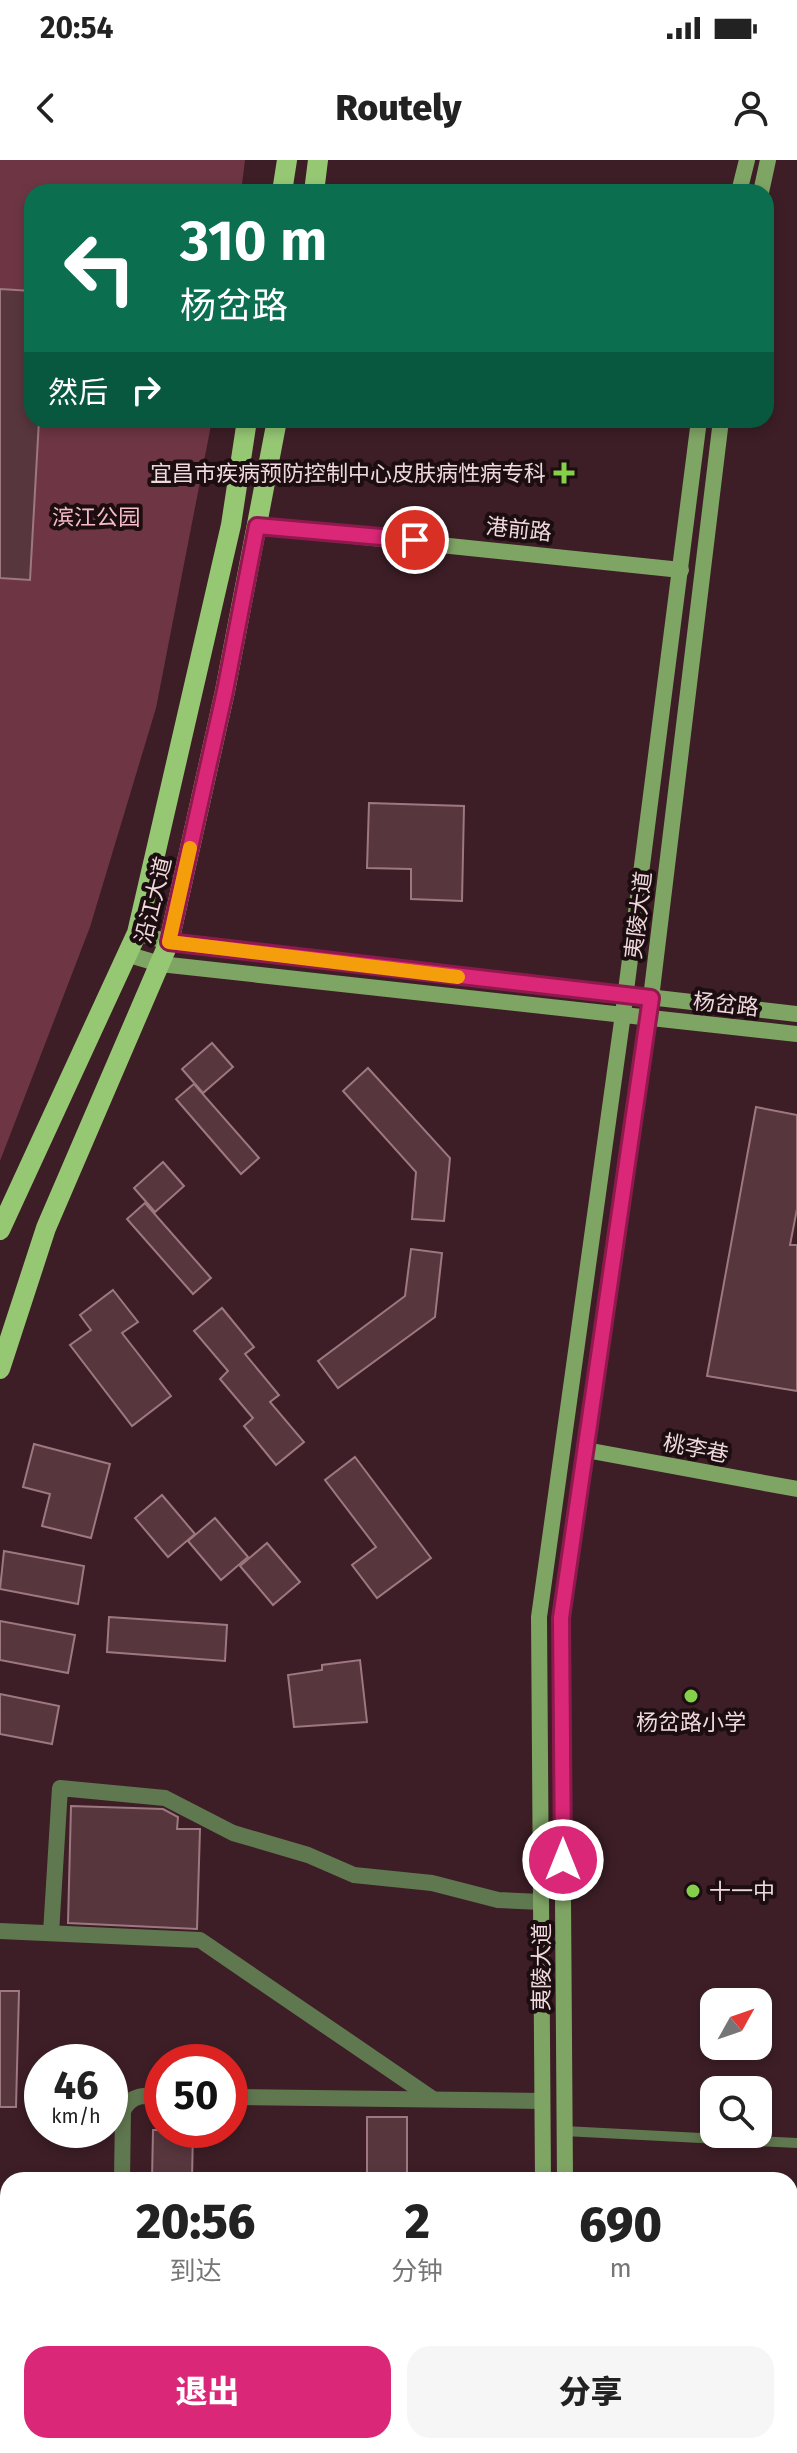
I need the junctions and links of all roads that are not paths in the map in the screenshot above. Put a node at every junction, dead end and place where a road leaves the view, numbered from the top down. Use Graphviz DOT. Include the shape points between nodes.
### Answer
graph roads {
  1 [pos="287,160"];
  2 [pos="318,160"];
  3 [pos="747,160"];
  4 [pos="768,160"];
  5 [pos="283,184"];
  6 [pos="315,184"];
  7 [pos="741,184"];
  8 [pos="763,184"];
  9 [pos="246,428"];
  10 [pos="275,428"];
  11 [pos="698,428"];
  12 [pos="720,428"];
  13 [pos="257,526"];
  14 [pos="681,570"];
  15 [pos="137,933"];
  16 [pos="169,942"];
  17 [pos="126,954"];
  18 [pos="160,964"];
  19 [pos="651,998"];
  20 [pos="624,1006"];
  21 [pos="797,1014"];
  22 [pos="647,1017"];
  23 [pos="797,1034"];
  24 [pos="0,1230"];
  25 [pos="0,1369"];
  26 [pos="586,1450"];
  27 [pos="797,1489"];
  28 [pos="541,1902"];
  29 [pos="0,1931"];
  30 [pos="51,1933"];
  31 [pos="144,2095"];
  32 [pos="248,2097"];
  33 [pos="433,2099"];
  34 [pos="542,2101"];
  35 [pos="564,2131"];
  36 [pos="797,2143"];
  37 [pos="122,2172"];
  38 [pos="543,2172"];
  39 [pos="565,2172"];
  1 -- 5 [label="main road"];
  2 -- 6 [label="main road"];
  3 -- 7 [label="main road"];
  4 -- 8 [label="main road"];
  9 -- 15 [label="main road, 沿江大道" via="231,525"];
  10 -- 13 [label="main road, 沿江大道"];
  11 -- 14 [label="main road, 夷陵大道"];
  12 -- 19 [label="main road, 夷陵大道"];
  13 -- 14 [label="main road, 港前路"];
  13 -- 16 [label="main road, 沿江大道"];
  14 -- 20 [label="main road, 夷陵大道"];
  15 -- 16 [label="main road, 杨岔路"];
  15 -- 17 [label="main road, 沿江大道"];
  16 -- 18 [label="main road, 沿江大道"];
  16 -- 20 [label="main road, 杨岔路"];
  17 -- 18 [label="main road, 杨岔路"];
  17 -- 24 [label="main road, 沿江大道"];
  18 -- 20 [label="main road, 杨岔路"];
  18 -- 25 [label="main road, 沿江大道" via="46,1228"];
  19 -- 20 [label="main road, 杨岔路"];
  19 -- 21 [label="main road, 杨岔路"];
  19 -- 22 [label="main road, 夷陵大道"];
  20 -- 22 [label="main road, 杨岔路"];
  20 -- 28 [label="main road, 夷陵大道" via="539,1617"];
  22 -- 23 [label="main road, 杨岔路"];
  22 -- 26 [label="main road, 夷陵大道"];
  26 -- 27 [label="main road, 桃李巷"];
  26 -- 35 [label="main road, 夷陵大道" via="561,1618"];
  28 -- 30 [label="street" via="498,1900 432,1883 354,1875 233,1833 165,1798 60,1788"];
  28 -- 34 [label="main road, 夷陵大道"];
  29 -- 30 [label="street"];
  30 -- 33 [label="street" via="200,1940"];
  31 -- 37 [label="street" via="127,2102 123,2111"];
  32 -- 33 [label="street"];
  33 -- 34 [label="street"];
  34 -- 38 [label="main road, 夷陵大道"];
  35 -- 36 [label="lane"];
  35 -- 39 [label="main road, 夷陵大道"];
}
